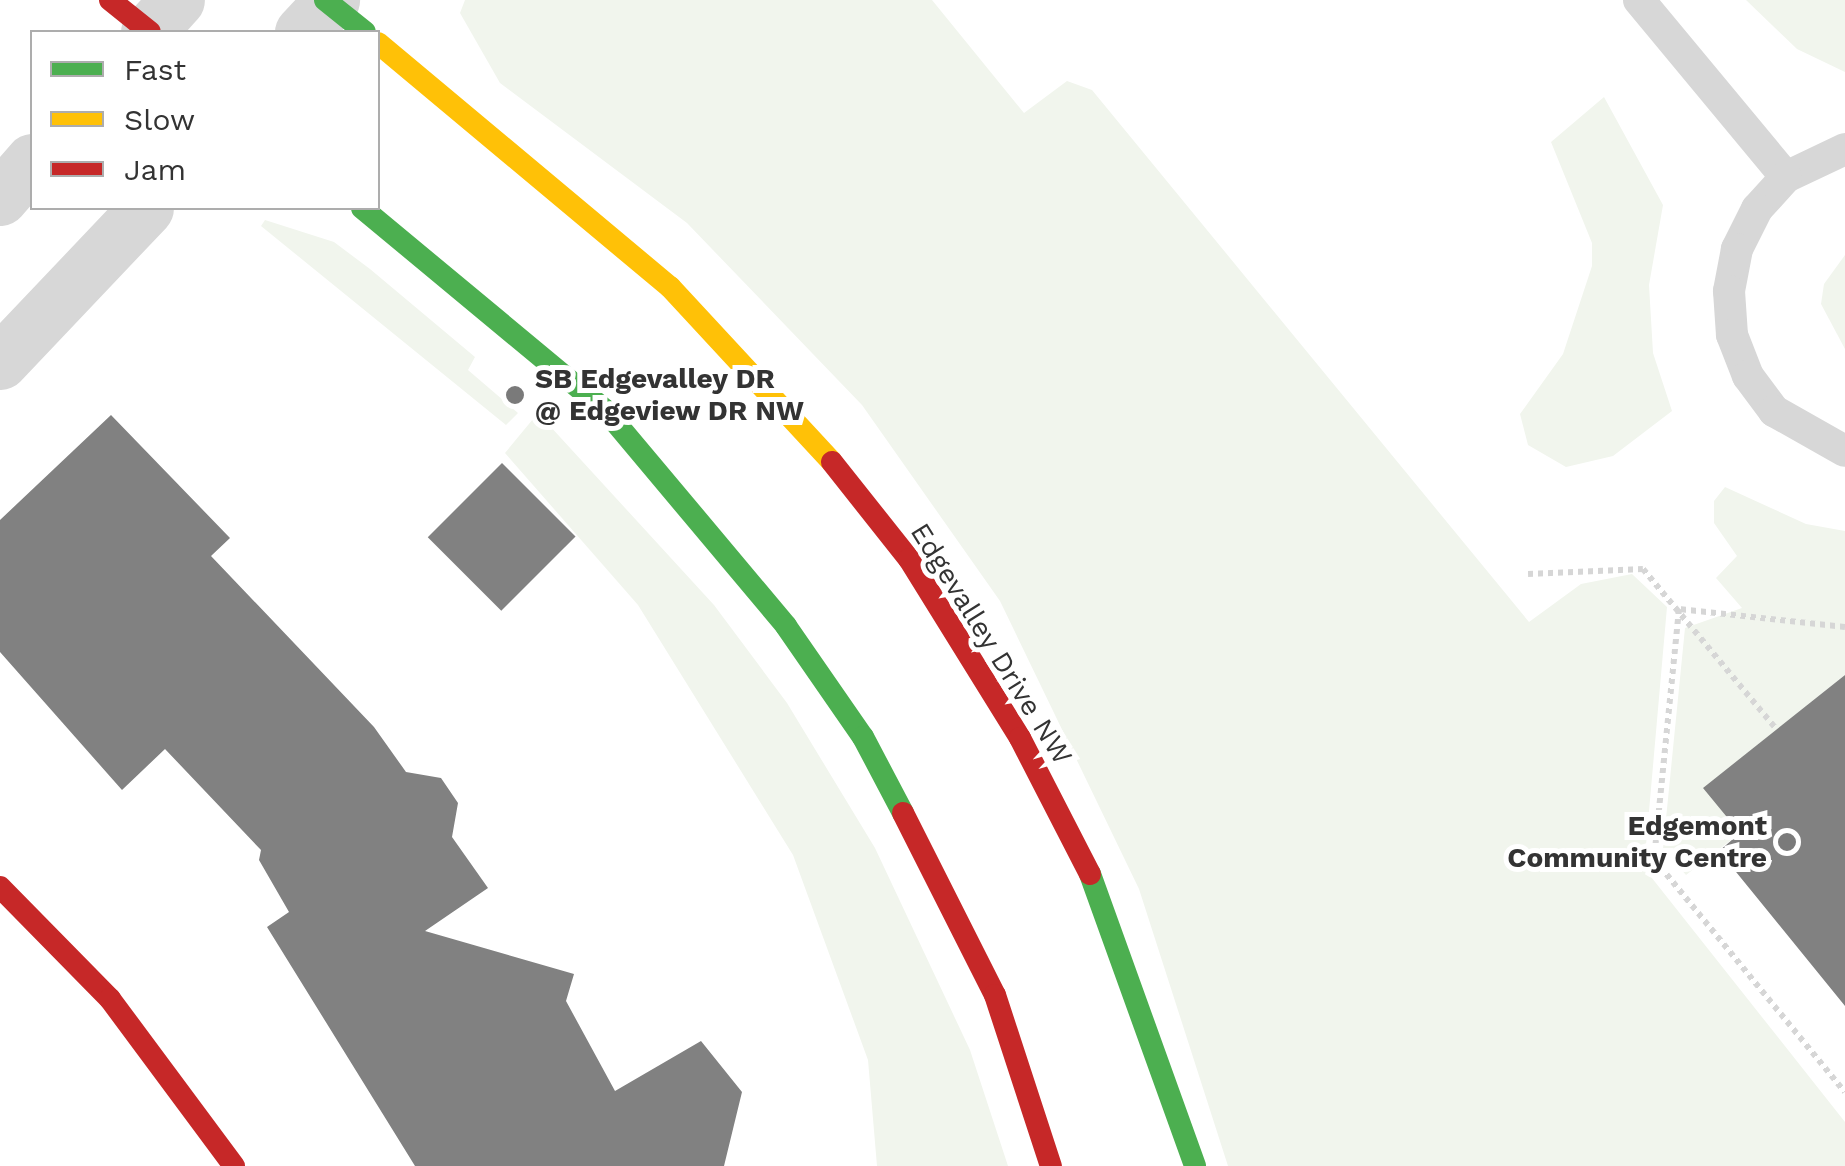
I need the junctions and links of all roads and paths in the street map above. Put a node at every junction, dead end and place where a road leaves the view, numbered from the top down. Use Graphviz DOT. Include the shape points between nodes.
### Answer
graph roads {
  1 [pos="110,0"];
  2 [pos="177,0"];
  3 [pos="1639,0"];
  4 [pos="147,30"];
  5 [pos="151,30"];
  6 [pos="380,44"];
  7 [pos="1845,149"];
  8 [pos="30,162"];
  9 [pos="1786,177"];
  10 [pos="0,198"];
  11 [pos="144,210"];
  12 [pos="364,210"];
  13 [pos="0,362"];
  14 [pos="1845,451"];
  15 [pos="1528,574"];
  16 [pos="1680,610"];
  17 [pos="1845,626"];
  18 [pos="1777,730"];
  19 [pos="0,887"];
  20 [pos="1845,1092"];
  21 [pos="234,1166"];
  22 [pos="1051,1166"];
  23 [pos="1194,1166"];
  1 -- 4 [label="street"];
  2 -- 5 [label="street"];
  3 -- 9 [label="lane"];
  6 -- 23 [label="street, Edgevalley Drive NW" via="670,287 786,405 909,559 1020,738 1107,908"];
  7 -- 9 [label="lane"];
  8 -- 10 [label="street"];
  9 -- 14 [label="lane" via="1736,249 1732,336 1748,376 1774,412"];
  11 -- 13 [label="street"];
  12 -- 22 [label="street" via="605,410 786,626 863,737 956,912 995,994"];
  15 -- 16 [label="path" via="1631,565"];
  16 -- 17 [label="path"];
  16 -- 18 [label="path"];
  16 -- 20 [label="path" via="1654,859"];
  19 -- 21 [label="street" via="110,998"];
}
